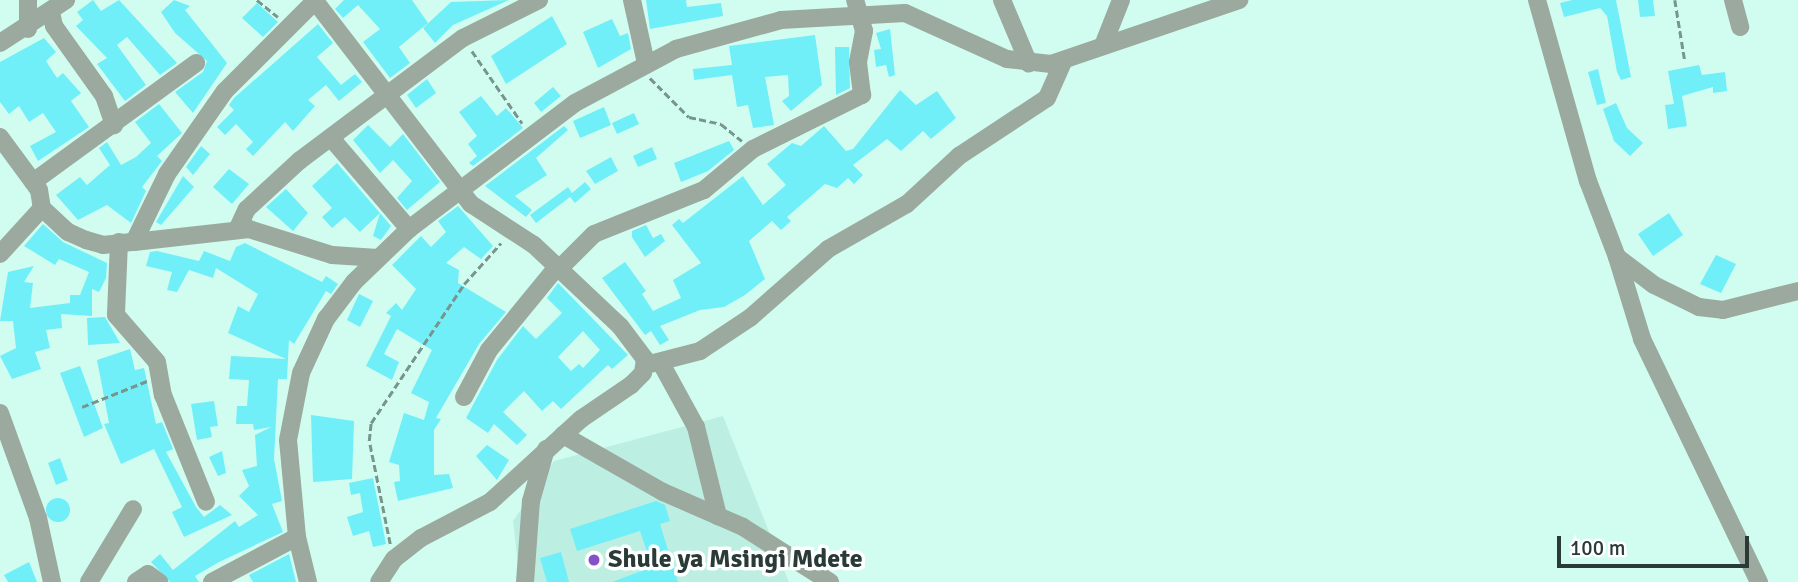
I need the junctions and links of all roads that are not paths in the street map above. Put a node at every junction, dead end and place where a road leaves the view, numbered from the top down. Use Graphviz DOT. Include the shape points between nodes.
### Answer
graph roads {
  1 [pos="29,0"];
  2 [pos="66,0"];
  3 [pos="539,0"];
  4 [pos="632,0"];
  5 [pos="1002,0"];
  6 [pos="1121,0"];
  7 [pos="1240,0"];
  8 [pos="1537,0"];
  9 [pos="1732,0"];
  10 [pos="316,1"];
  11 [pos="859,7"];
  12 [pos="51,12"];
  13 [pos="1740,27"];
  14 [pos="28,29"];
  15 [pos="0,43"];
  16 [pos="1104,43"];
  17 [pos="1063,62"];
  18 [pos="196,63"];
  19 [pos="643,64"];
  20 [pos="1029,64"];
  21 [pos="388,96"];
  22 [pos="114,125"];
  23 [pos="0,137"];
  24 [pos="331,138"];
  25 [pos="33,182"];
  26 [pos="461,190"];
  27 [pos="42,208"];
  28 [pos="409,229"];
  29 [pos="237,230"];
  30 [pos="126,242"];
  31 [pos="0,254"];
  32 [pos="1617,257"];
  33 [pos="377,258"];
  34 [pos="558,268"];
  35 [pos="1798,292"];
  36 [pos="654,365"];
  37 [pos="464,397"];
  38 [pos="0,414"];
  39 [pos="564,435"];
  40 [pos="546,449"];
  41 [pos="206,502"];
  42 [pos="133,509"];
  43 [pos="718,516"];
  44 [pos="297,537"];
  45 [pos="52,582"];
  46 [pos="89,582"];
  47 [pos="136,582"];
  48 [pos="159,582"];
  49 [pos="212,582"];
  50 [pos="308,582"];
  51 [pos="379,582"];
  52 [pos="525,582"];
  53 [pos="830,582"];
  54 [pos="1759,582"];
  1 -- 14 [label="street"];
  2 -- 12 [label="street"];
  3 -- 21 [label="street" via="463,38"];
  4 -- 19 [label="street"];
  5 -- 20 [label="street"];
  6 -- 16 [label="street"];
  7 -- 16 [label="street"];
  8 -- 32 [label="street" via="1588,181"];
  9 -- 13 [label="street"];
  10 -- 21 [label="street"];
  10 -- 30 [label="street" via="288,25 206,116"];
  11 -- 19 [label="street" via="782,20 676,49"];
  11 -- 20 [label="street" via="918,16"];
  11 -- 34 [label="street" via="864,40 858,62 862,95 752,151 704,190 594,234"];
  12 -- 14 [label="street"];
  12 -- 22 [label="street" via="58,32 104,96"];
  14 -- 15 [label="street"];
  16 -- 17 [label="street"];
  17 -- 20 [label="street"];
  17 -- 36 [label="street" via="1047,97 958,156 907,204 811,261 730,332"];
  18 -- 22 [label="street"];
  19 -- 26 [label="street" via="530,135"];
  21 -- 24 [label="street"];
  21 -- 26 [label="street"];
  22 -- 25 [label="street"];
  23 -- 25 [label="street"];
  24 -- 28 [label="street"];
  24 -- 29 [label="street" via="264,192"];
  25 -- 27 [label="street"];
  26 -- 28 [label="street"];
  26 -- 34 [label="street" via="480,212"];
  27 -- 30 [label="street" via="68,232 103,245"];
  27 -- 31 [label="street"];
  28 -- 33 [label="street"];
  29 -- 30 [label="street" via="177,242"];
  29 -- 33 [label="street" via="332,255"];
  30 -- 41 [label="street" via="116,315 152,355"];
  32 -- 35 [label="street" via="1654,285 1699,307 1723,310"];
  32 -- 54 [label="street" via="1642,339"];
  33 -- 44 [label="street" via="326,319 301,373 288,440"];
  34 -- 36 [label="street"];
  34 -- 37 [label="street" via="489,350"];
  36 -- 39 [label="street"];
  36 -- 43 [label="street" via="696,427"];
  38 -- 45 [label="street" via="38,517"];
  39 -- 40 [label="street"];
  39 -- 43 [label="street" via="663,492"];
  40 -- 51 [label="street" via="490,502 421,538 394,559"];
  40 -- 52 [label="street" via="531,501"];
  42 -- 46 [label="street"];
  43 -- 53 [label="street"];
  44 -- 49 [label="street"];
  44 -- 50 [label="street"];
  47 -- 48 [label="street" via="148,574"];
}
